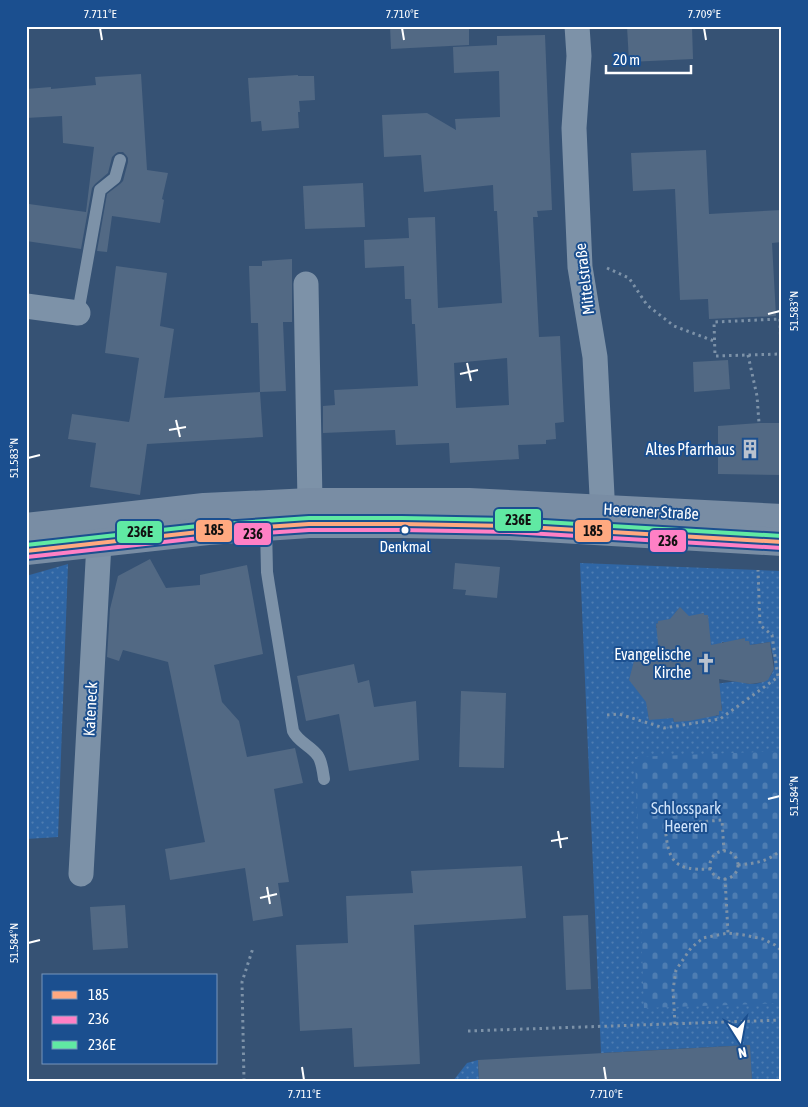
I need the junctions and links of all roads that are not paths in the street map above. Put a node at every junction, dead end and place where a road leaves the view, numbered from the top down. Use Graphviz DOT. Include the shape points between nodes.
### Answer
graph roads {
  1 [pos="577,26"];
  2 [pos="120,160"];
  3 [pos="306,284"];
  4 [pos="26,306"];
  5 [pos="78,313"];
  6 [pos="310,502"];
  7 [pos="782,518"];
  8 [pos="601,520"];
  9 [pos="26,527"];
  10 [pos="266,527"];
  11 [pos="769,542"];
  12 [pos="99,543"];
  13 [pos="26,551"];
  14 [pos="324,779"];
  15 [pos="81,874"];
  1 -- 8 [label="street, Mittelstraße" via="579,56 574,128 580,266 595,357"];
  2 -- 5 [label="lane" via="115,178 100,190"];
  3 -- 6 [label="street"];
  4 -- 5 [label="street"];
  6 -- 8 [label="main road, Heerener Straße" via="469,502"];
  6 -- 9 [label="main road, Heerener Straße" via="204,507"];
  7 -- 8 [label="main road, Heerener Straße"];
  8 -- 10 [label="main road, Heerener Straße" via="510,526 309,524"];
  8 -- 11 [label="main road, Heerener Straße"];
  10 -- 12 [label="main road, Heerener Straße"];
  10 -- 14 [label="lane" via="267,572 292,731 319,757"];
  12 -- 13 [label="main road, Heerener Straße"];
  12 -- 15 [label="street, Kateneck"];
}
